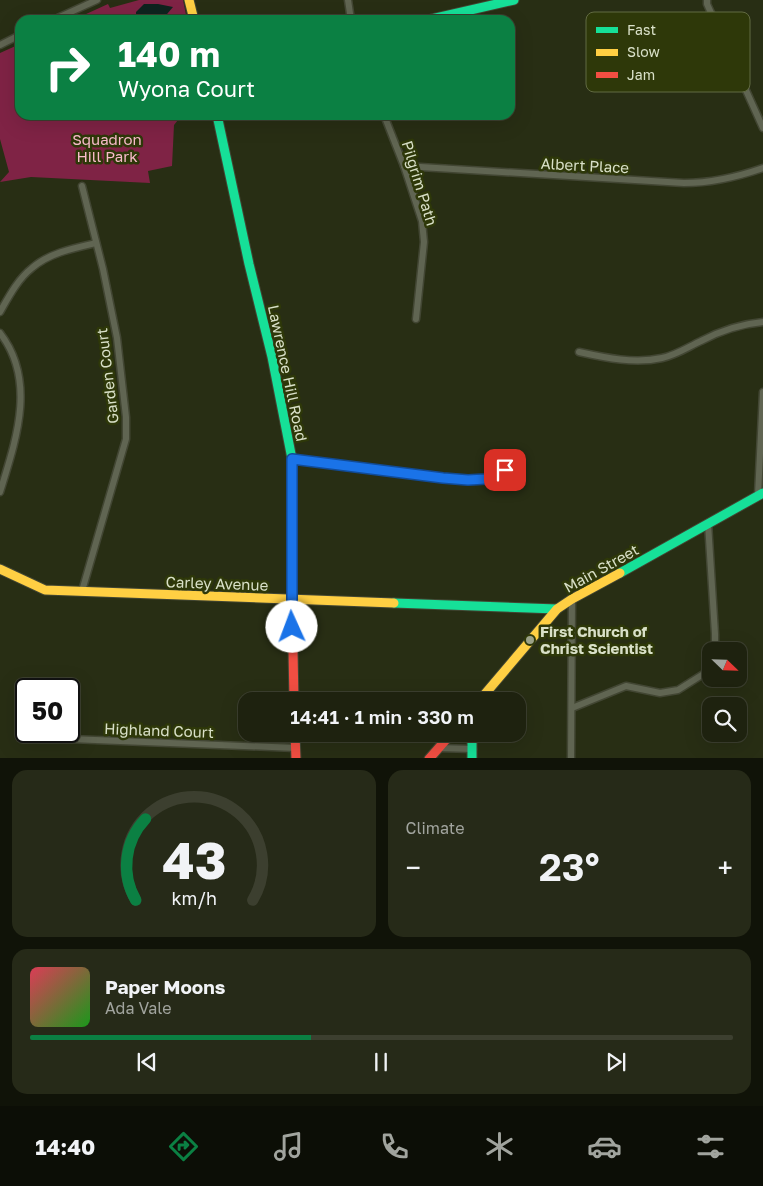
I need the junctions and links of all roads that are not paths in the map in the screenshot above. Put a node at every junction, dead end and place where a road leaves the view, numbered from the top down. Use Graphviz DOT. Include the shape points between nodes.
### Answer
graph roads {
  1 [pos="97,0"];
  2 [pos="189,0"];
  3 [pos="348,0"];
  4 [pos="514,0"];
  5 [pos="707,0"];
  6 [pos="711,12"];
  7 [pos="64,15"];
  8 [pos="193,15"];
  9 [pos="351,15"];
  10 [pos="448,15"];
  11 [pos="15,38"];
  12 [pos="0,45"];
  13 [pos="747,92"];
  14 [pos="218,120"];
  15 [pos="386,120"];
  16 [pos="763,128"];
  17 [pos="404,166"];
  18 [pos="763,168"];
  19 [pos="82,186"];
  20 [pos="96,243"];
  21 [pos="0,312"];
  22 [pos="416,319"];
  23 [pos="763,322"];
  24 [pos="0,333"];
  25 [pos="579,352"];
  26 [pos="763,392"];
  27 [pos="292,459"];
  28 [pos="505,470"];
  29 [pos="0,489"];
  30 [pos="761,494"];
  31 [pos="708,523"];
  32 [pos="0,569"];
  33 [pos="82,591"];
  34 [pos="572,599"];
  35 [pos="292,600"];
  36 [pos="557,609"];
  37 [pos="715,642"];
  38 [pos="702,675"];
  39 [pos="294,692"];
  40 [pos="486,692"];
  41 [pos="572,708"];
  42 [pos="80,739"];
  43 [pos="296,742"];
  44 [pos="444,742"];
  45 [pos="473,742"];
  46 [pos="296,748"];
  47 [pos="438,748"];
  48 [pos="473,748"];
  49 [pos="296,758"];
  50 [pos="429,758"];
  51 [pos="472,758"];
  52 [pos="571,758"];
  1 -- 7 [label="street"];
  2 -- 8 [label="main road"];
  3 -- 9 [label="street"];
  4 -- 10 [label="main road"];
  5 -- 6 [label="street"];
  11 -- 12 [label="street"];
  13 -- 16 [label="street"];
  14 -- 27 [label="main road, Lawrence Hill Road"];
  15 -- 17 [label="street, Pilgrim Path"];
  17 -- 18 [label="street, Albert Place" via="684,183 723,180"];
  17 -- 22 [label="street, Pilgrim Path" via="422,221 424,242"];
  19 -- 20 [label="street, Garden Court"];
  20 -- 21 [label="street" via="49,256 31,268 18,282"];
  20 -- 33 [label="street, Garden Court" via="117,338 126,439"];
  23 -- 25 [label="street" via="724,331 662,358 616,360"];
  24 -- 29 [label="street" via="16,363 22,388 16,436"];
  26 -- 30 [label="street"];
  27 -- 28 [label="street" via="468,480 486,479"];
  27 -- 35 [label="main road, Lawrence Hill Road"];
  30 -- 31 [label="main road, Main Street"];
  31 -- 34 [label="main road, Main Street"];
  31 -- 37 [label="street"];
  32 -- 33 [label="main road, Carley Avenue" via="45,590"];
  33 -- 35 [label="main road, Carley Avenue"];
  34 -- 36 [label="main road, Main Street"];
  34 -- 41 [label="street"];
  35 -- 36 [label="main road, Carley Avenue"];
  35 -- 39 [label="main road, Lawrence Hill Road"];
  36 -- 40 [label="main road, Main Street"];
  38 -- 41 [label="street" via="678,690 660,693 626,686"];
  41 -- 52 [label="street"];
  42 -- 46 [label="street, Highland Court"];
  43 -- 46 [label="main road"];
  44 -- 47 [label="main road"];
  45 -- 48 [label="main road"];
  46 -- 49 [label="main road"];
  47 -- 48 [label="street"];
  47 -- 50 [label="main road"];
  48 -- 51 [label="main road"];
}
